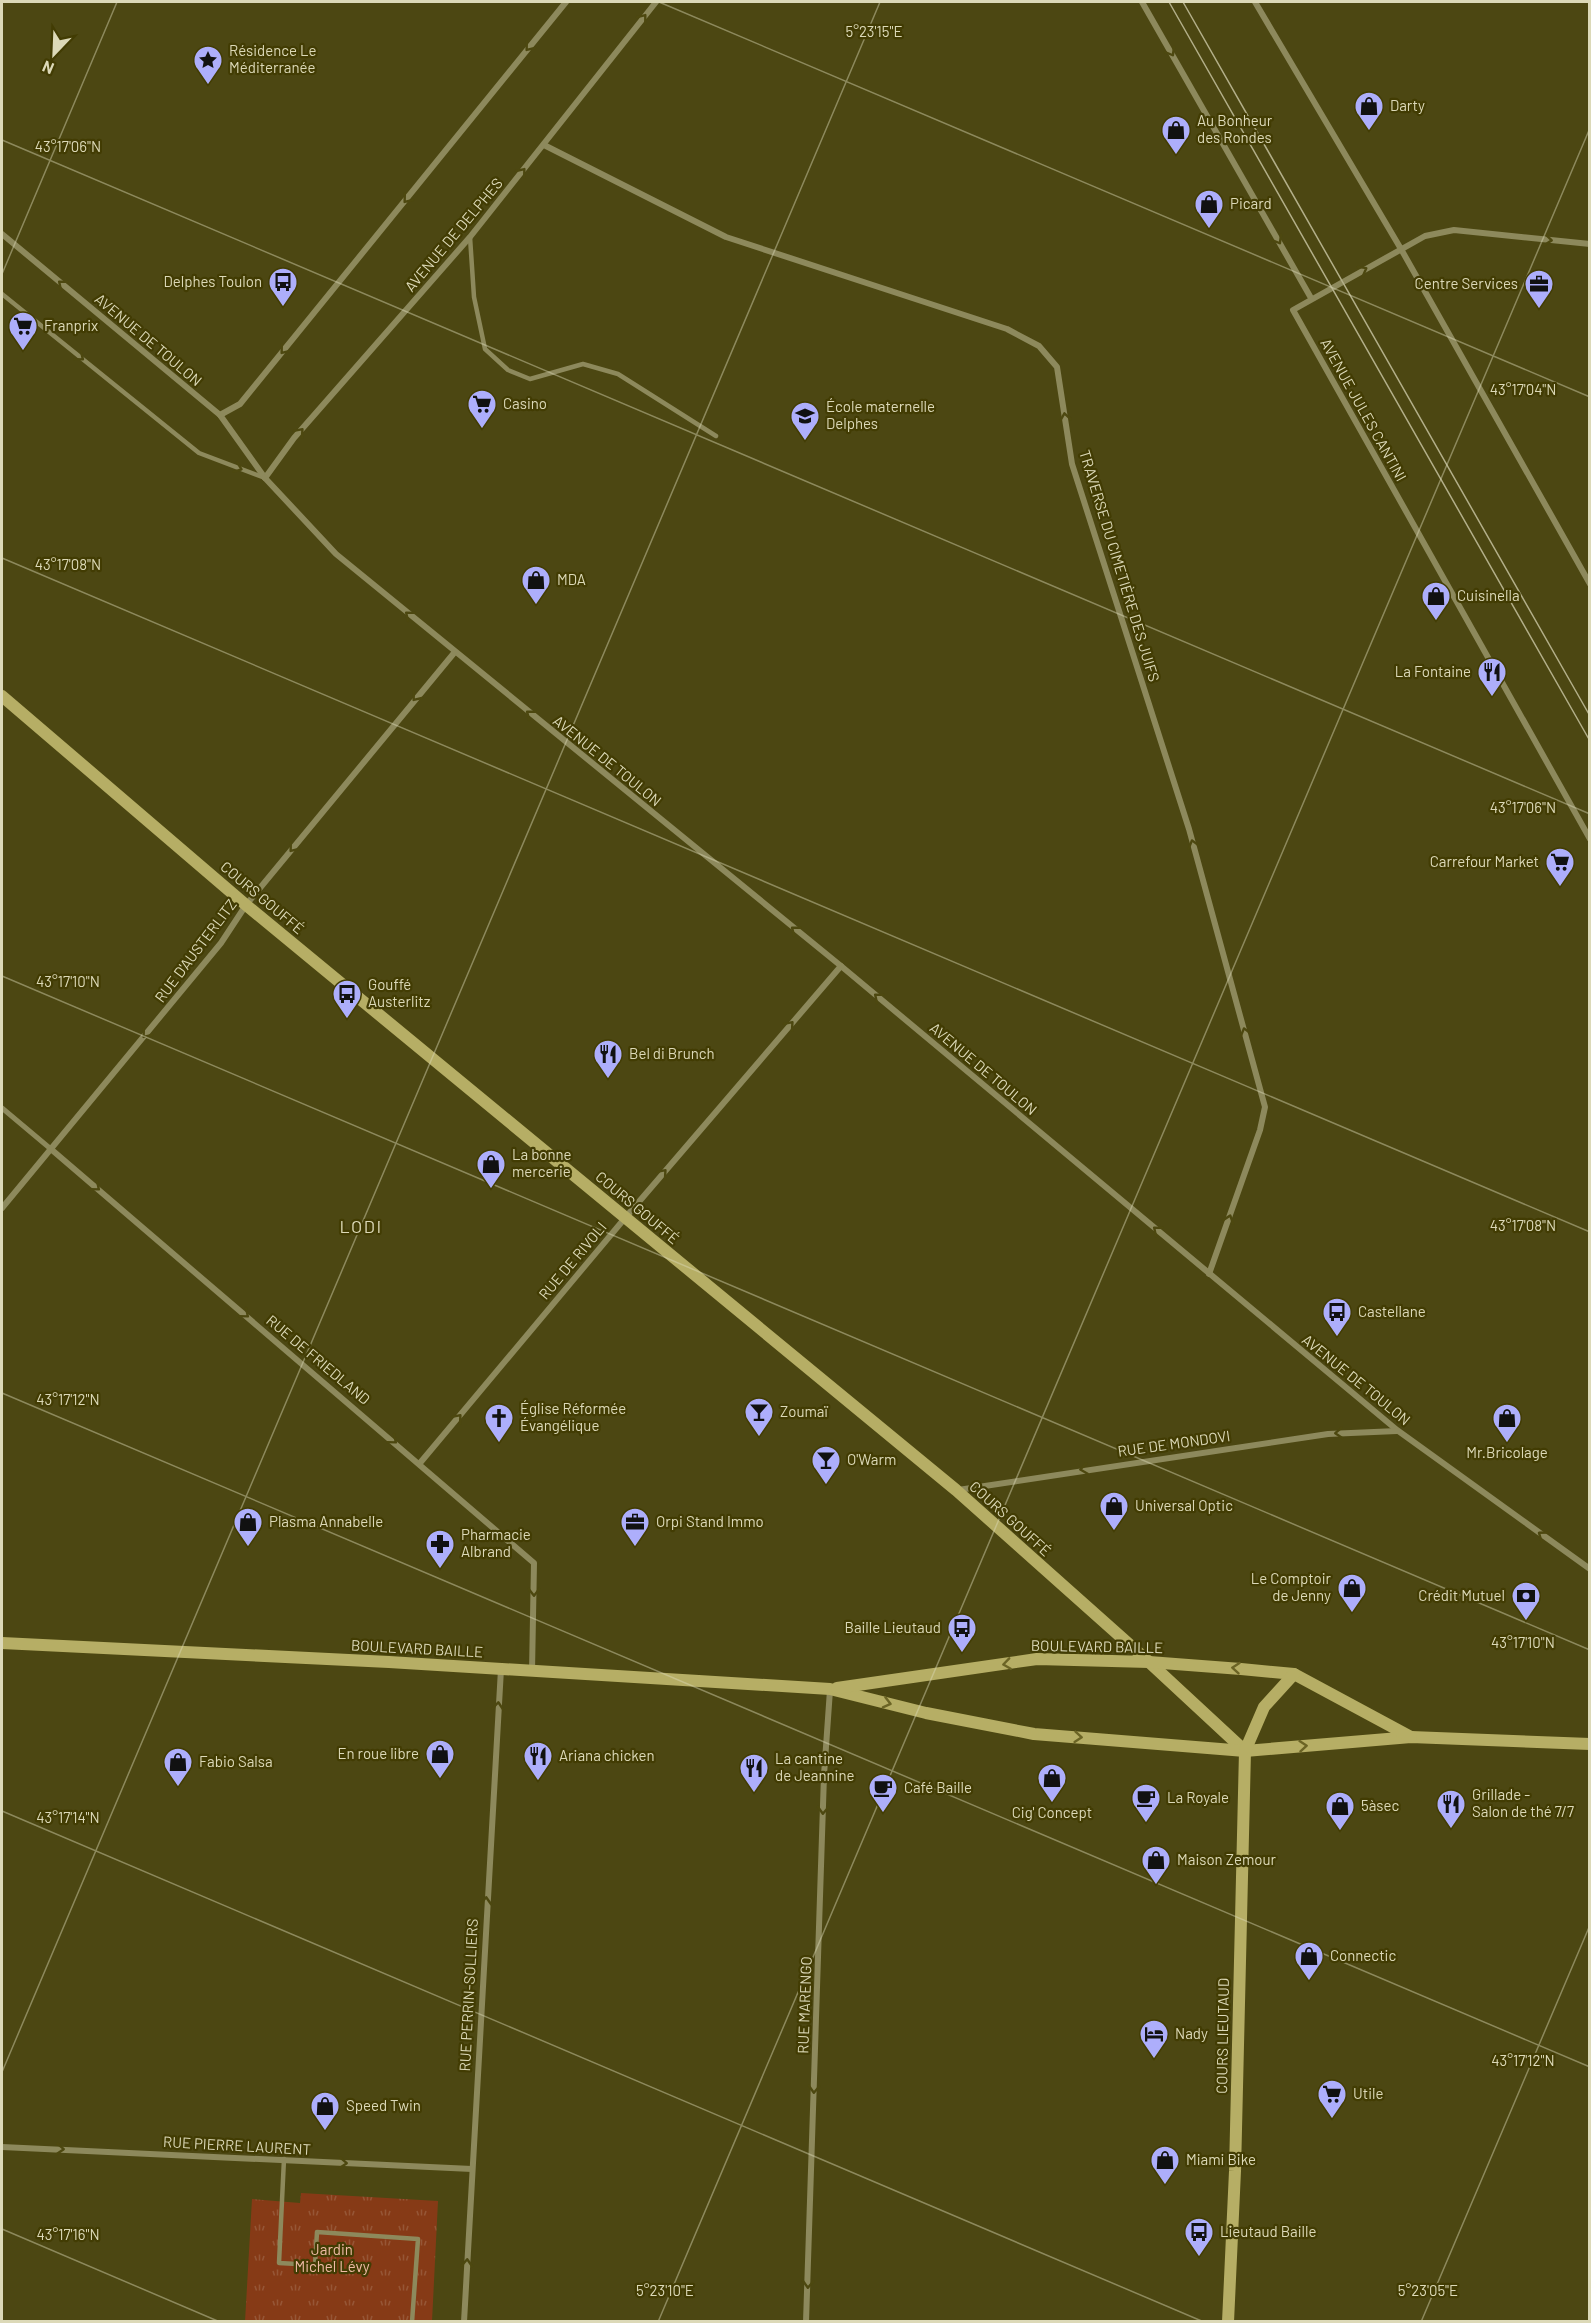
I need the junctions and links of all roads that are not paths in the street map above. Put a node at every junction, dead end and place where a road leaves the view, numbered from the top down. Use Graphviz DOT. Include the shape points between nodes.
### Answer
graph roads {
  1 [pos="566,2"];
  2 [pos="656,2"];
  3 [pos="1142,2"];
  4 [pos="1254,2"];
  5 [pos="544,145"];
  6 [pos="2,234"];
  7 [pos="470,237"];
  8 [pos="1590,244"];
  9 [pos="1401,249"];
  10 [pos="2,294"];
  11 [pos="1311,298"];
  12 [pos="220,415"];
  13 [pos="716,436"];
  14 [pos="265,478"];
  15 [pos="1590,584"];
  16 [pos="454,653"];
  17 [pos="2,696"];
  18 [pos="1590,839"];
  19 [pos="246,905"];
  20 [pos="841,966"];
  21 [pos="2,1108"];
  22 [pos="52,1150"];
  23 [pos="2,1208"];
  24 [pos="625,1218"];
  25 [pos="1209,1274"];
  26 [pos="1397,1431"];
  27 [pos="420,1463"];
  28 [pos="956,1490"];
  29 [pos="1590,1569"];
  30 [pos="2,1643"];
  31 [pos="1149,1662"];
  32 [pos="501,1669"];
  33 [pos="532,1671"];
  34 [pos="1294,1674"];
  35 [pos="830,1689"];
  36 [pos="1411,1737"];
  37 [pos="1590,1744"];
  38 [pos="1245,1751"];
  39 [pos="2,2147"];
  40 [pos="284,2160"];
  41 [pos="472,2169"];
  42 [pos="412,2322"];
  43 [pos="464,2322"];
  44 [pos="807,2322"];
  45 [pos="1228,2322"];
  1 -- 12 [label="street, one-way" via="240,404"];
  5 -- 2 [label="street, AVENUE DE DELPHES, one-way"];
  3 -- 11 [label="street, one-way"];
  4 -- 9 [label="street"];
  7 -- 5 [label="street, AVENUE DE DELPHES, one-way"];
  25 -- 5 [label="street, TRAVERSE DU CIMETIÈRE DES JUIFS, one-way" via="1265,1107 1189,829 1072,464 1057,367 1039,346 1007,329 726,237"];
  12 -- 6 [label="street, AVENUE DE TOULON, one-way"];
  7 -- 13 [label="lane" via="474,297 485,349 508,370 530,379 583,364 618,374"];
  14 -- 7 [label="street, AVENUE DE DELPHES, one-way" via="294,438"];
  9 -- 8 [label="street, one-way" via="1425,236 1454,230"];
  11 -- 9 [label="street, one-way"];
  9 -- 15 [label="street"];
  10 -- 14 [label="lane, AVENUE DE TOULON, one-way" via="198,453"];
  11 -- 18 [label="street, AVENUE JULES CANTINI" via="1293,310"];
  12 -- 14 [label="street, AVENUE DE TOULON"];
  16 -- 14 [label="street, AVENUE DE TOULON, one-way" via="322,541"];
  16 -- 19 [label="street, RUE D'AUSTERLITZ, one-way"];
  20 -- 16 [label="street, AVENUE DE TOULON, one-way"];
  17 -- 19 [label="main road, COURS GOUFFÉ"];
  19 -- 22 [label="street, RUE D'AUSTERLITZ, one-way" via="221,943"];
  19 -- 24 [label="main road, COURS GOUFFÉ"];
  24 -- 20 [label="street, RUE DE RIVOLI, one-way"];
  25 -- 20 [label="street, AVENUE DE TOULON, one-way"];
  21 -- 22 [label="street, RUE DE FRIEDLAND"];
  22 -- 23 [label="street, RUE D'AUSTERLITZ"];
  22 -- 27 [label="street, RUE DE FRIEDLAND, one-way"];
  27 -- 24 [label="street, RUE DE RIVOLI, one-way"];
  24 -- 28 [label="main road, COURS GOUFFÉ"];
  25 -- 26 [label="street, AVENUE DE TOULON"];
  26 -- 28 [label="street, RUE DE MONDOVI, one-way" via="1328,1434"];
  29 -- 26 [label="street, AVENUE DE TOULON, one-way"];
  27 -- 33 [label="street, RUE DE FRIEDLAND, one-way" via="534,1563"];
  28 -- 31 [label="main road, COURS GOUFFÉ"];
  30 -- 32 [label="main road, BOULEVARD BAILLE"];
  34 -- 31 [label="main road, BOULEVARD BAILLE, one-way"];
  31 -- 35 [label="main road, BOULEVARD BAILLE, one-way" via="1037,1659"];
  31 -- 38 [label="main road, COURS GOUFFÉ"];
  32 -- 33 [label="main road, BOULEVARD BAILLE"];
  41 -- 32 [label="street, RUE PERRIN-SOLLIERS, one-way"];
  33 -- 35 [label="main road, BOULEVARD BAILLE"];
  34 -- 36 [label="main road, BOULEVARD BAILLE"];
  34 -- 38 [label="main road" via="1264,1707"];
  35 -- 38 [label="main road, BOULEVARD BAILLE, one-way" via="1034,1734"];
  35 -- 44 [label="street, RUE MARENGO, one-way"];
  36 -- 37 [label="main road, BOULEVARD BAILLE"];
  38 -- 36 [label="main road, BOULEVARD BAILLE, one-way"];
  38 -- 45 [label="main road, COURS LIEUTAUD"];
  39 -- 40 [label="street, RUE PIERRE LAURENT, one-way"];
  40 -- 41 [label="street, RUE PIERRE LAURENT, one-way"];
  40 -- 42 [label="lane" via="279,2263 315,2265 317,2232 418,2239"];
  43 -- 41 [label="street, RUE PERRIN-SOLLIERS, one-way"];
}
